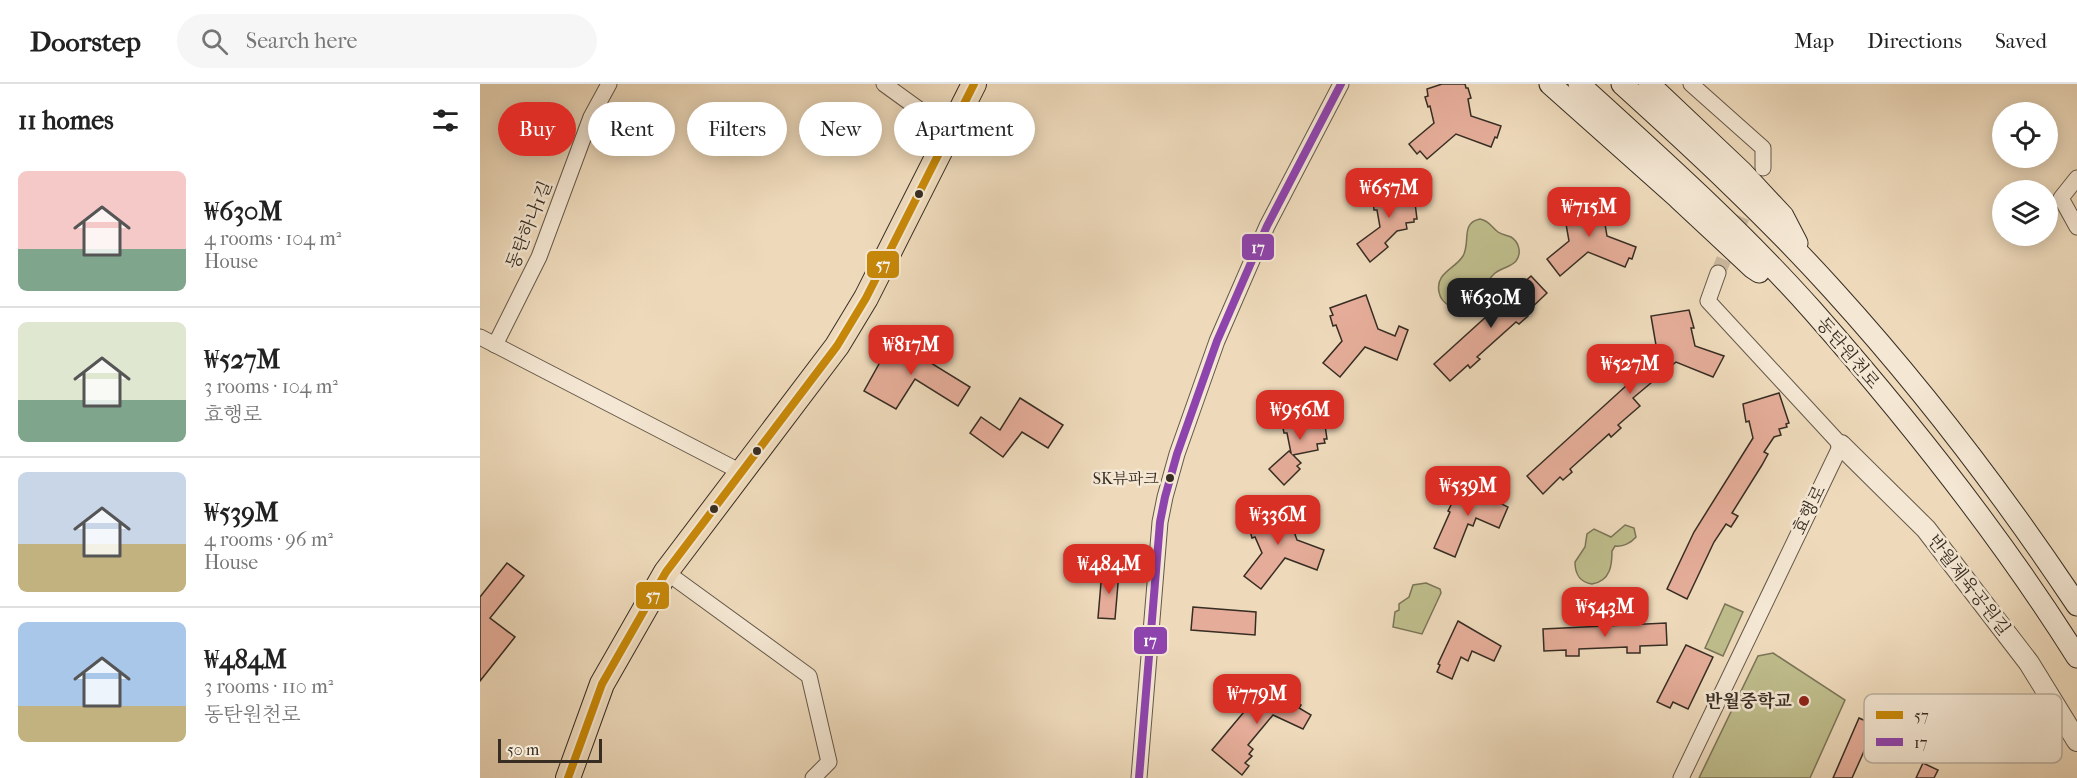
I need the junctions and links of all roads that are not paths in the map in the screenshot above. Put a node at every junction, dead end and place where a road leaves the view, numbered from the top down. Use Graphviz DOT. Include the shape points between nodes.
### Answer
graph roads {
  1 [pos="609,84"];
  2 [pos="884,84"];
  3 [pos="974,84"];
  4 [pos="1341,84"];
  5 [pos="1550,84"];
  6 [pos="1579,84"];
  7 [pos="1622,84"];
  8 [pos="1649,84"];
  9 [pos="1691,84"];
  10 [pos="909,102"];
  11 [pos="964,102"];
  12 [pos="937,156"];
  13 [pos="1763,168"];
  14 [pos="2077,178"];
  15 [pos="2077,227"];
  16 [pos="1811,267"];
  17 [pos="1718,273"];
  18 [pos="1791,288"];
  19 [pos="480,337"];
  20 [pos="495,345"];
  21 [pos="1841,445"];
  22 [pos="743,472"];
  23 [pos="666,572"];
  24 [pos="2077,604"];
  25 [pos="2077,657"];
  26 [pos="2048,694"];
  27 [pos="2062,717"];
  28 [pos="2077,741"];
  29 [pos="568,778"];
  30 [pos="813,778"];
  31 [pos="1139,778"];
  32 [pos="1681,778"];
  1 -- 20 [label="street, 동탄하나1길" via="591,117 539,257"];
  2 -- 10 [label="street"];
  3 -- 11 [label="main road"];
  4 -- 31 [label="street" via="1267,226 1217,341 1177,454 1160,522"];
  5 -- 18 [label="main road" via="1753,268"];
  6 -- 18 [label="main road, 동탄원천로"];
  7 -- 16 [label="main road, 동탄원천로" via="1724,178"];
  8 -- 16 [label="main road" via="1783,216"];
  9 -- 13 [label="street" via="1763,148"];
  12 -- 22 [label="main road" via="861,308"];
  14 -- 15 [label="street" via="2061,198"];
  16 -- 24 [label="main road, 동탄원천로" via="1954,434"];
  17 -- 21 [label="street" via="1708,301"];
  18 -- 25 [label="main road, 동탄원천로" via="1875,385 1994,534"];
  19 -- 20 [label="street"];
  20 -- 22 [label="street"];
  21 -- 26 [label="street, 반월체육공원길" via="1926,529 2029,663"];
  21 -- 32 [label="street, 효행로"];
  22 -- 23 [label="main road"];
  23 -- 29 [label="main road" via="602,684"];
  23 -- 30 [label="street" via="810,676 829,762"];
  27 -- 28 [label="street, 반월체육공원길"];
}
